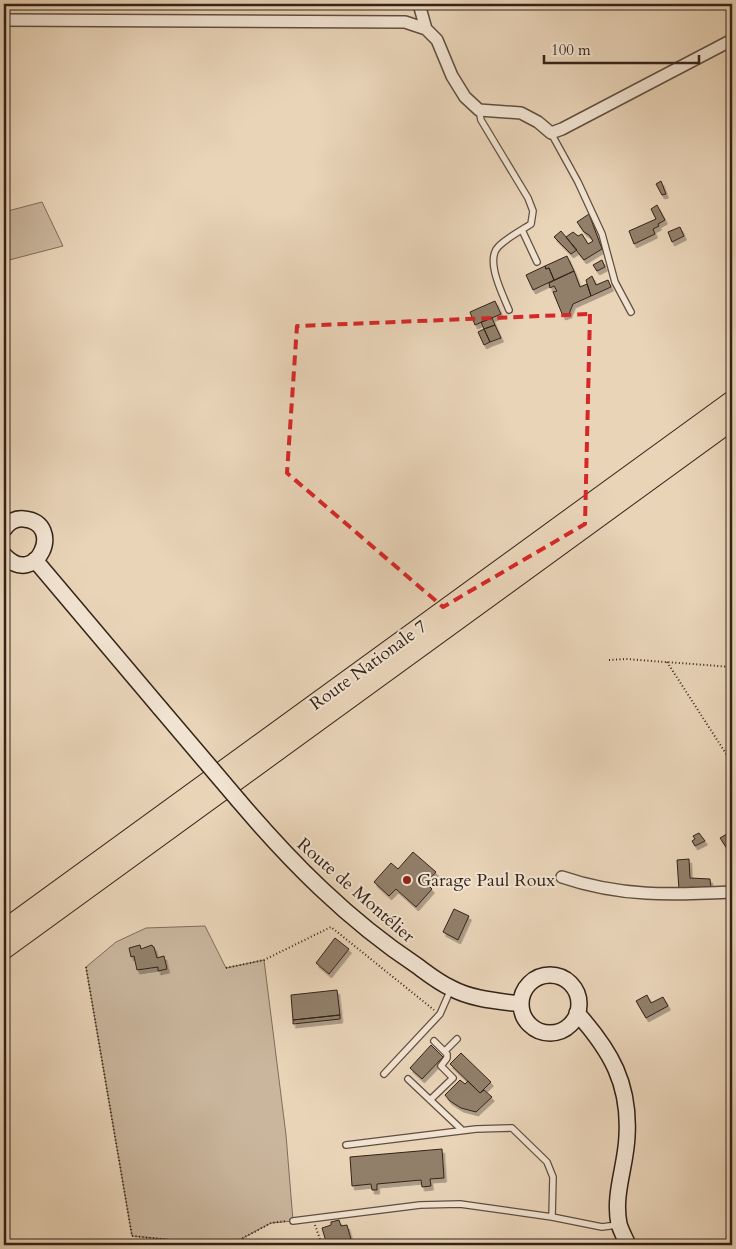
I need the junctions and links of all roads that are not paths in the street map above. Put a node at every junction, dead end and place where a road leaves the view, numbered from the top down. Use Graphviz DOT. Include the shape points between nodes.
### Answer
graph roads {
  1 [pos="418,4"];
  2 [pos="4,20"];
  3 [pos="426,29"];
  4 [pos="732,40"];
  5 [pos="479,110"];
  6 [pos="551,133"];
  7 [pos="522,230"];
  8 [pos="537,262"];
  9 [pos="509,310"];
  10 [pos="631,312"];
  11 [pos="732,400"];
  12 [pos="732,421"];
  13 [pos="4,526"];
  14 [pos="4,555"];
  15 [pos="35,560"];
  16 [pos="562,877"];
  17 [pos="732,892"];
  18 [pos="4,929"];
  19 [pos="4,950"];
  20 [pos="451,989"];
  21 [pos="520,1004"];
  22 [pos="578,1013"];
  23 [pos="456,1039"];
  24 [pos="434,1041"];
  25 [pos="445,1051"];
  26 [pos="384,1074"];
  27 [pos="408,1079"];
  28 [pos="430,1100"];
  29 [pos="462,1130"];
  30 [pos="346,1145"];
  31 [pos="552,1217"];
  32 [pos="293,1221"];
  33 [pos="619,1224"];
  34 [pos="628,1245"];
  1 -- 3 [label="street"];
  2 -- 3 [label="street" via="405,22"];
  3 -- 5 [label="street" via="437,40 465,97"];
  4 -- 6 [label="street"];
  5 -- 6 [label="street" via="521,113"];
  5 -- 7 [label="lane" via="481,120 533,211 531,224"];
  6 -- 10 [label="lane" via="602,234 615,282"];
  7 -- 8 [label="lane"];
  7 -- 9 [label="lane" via="498,247 492,259"];
  11 -- 18 [label="highway, Route Nationale 7"];
  12 -- 19 [label="highway, Route Nationale 7"];
  13 -- 15 [label="main road" via="26,519 40,527 45,541 41,555"];
  14 -- 15 [label="main road" via="14,563"];
  15 -- 20 [label="main road, Route de Montélier, bridge" via="278,847 331,898 392,949"];
  16 -- 17 [label="street" via="618,891 683,895"];
  20 -- 21 [label="main road, Route de Montélier" via="489,1000"];
  20 -- 26 [label="lane" via="440,1014"];
  21 -- 22 [label="main road" via="527,1022 543,1032 562,1031 570,1026"];
  21 -- 22 [label="main road" via="522,994 534,979 552,974 570,982 576,990"];
  22 -- 33 [label="main road" via="608,1052 625,1094 627,1136 618,1191"];
  23 -- 25 [label="lane"];
  24 -- 25 [label="lane"];
  25 -- 28 [label="lane" via="447,1058 441,1066 453,1078"];
  27 -- 28 [label="lane"];
  28 -- 29 [label="lane"];
  29 -- 30 [label="lane"];
  29 -- 31 [label="lane" via="512,1128 547,1162 553,1177"];
  31 -- 32 [label="lane" via="460,1204 420,1205"];
  31 -- 33 [label="lane" via="602,1227"];
  33 -- 34 [label="main road"];
}
